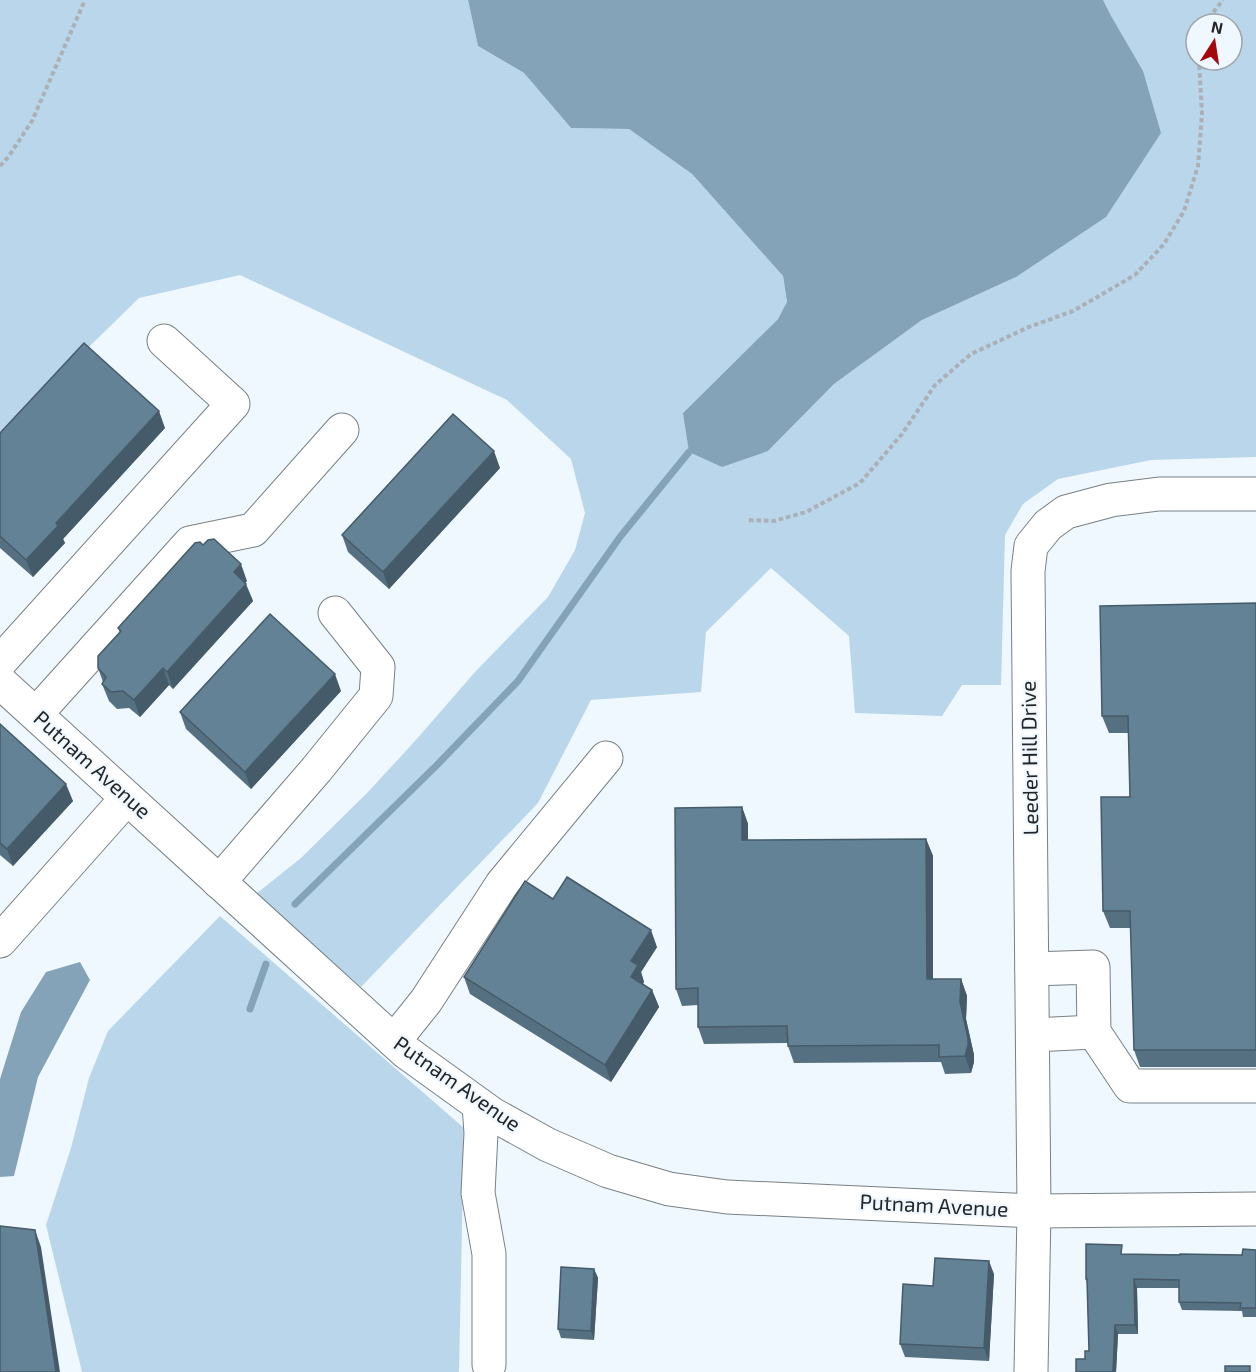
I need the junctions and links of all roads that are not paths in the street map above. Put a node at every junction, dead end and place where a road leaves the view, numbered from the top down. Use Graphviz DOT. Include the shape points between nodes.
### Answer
graph roads {
  1 [pos="164,340"];
  2 [pos="342,430"];
  3 [pos="1256,494"];
  4 [pos="335,613"];
  5 [pos="0,662"];
  6 [pos="0,682"];
  7 [pos="36,714"];
  8 [pos="606,758"];
  9 [pos="127,798"];
  10 [pos="219,882"];
  11 [pos="4,927"];
  12 [pos="1032,969"];
  13 [pos="1094,1032"];
  14 [pos="1033,1035"];
  15 [pos="394,1041"];
  16 [pos="1256,1086"];
  17 [pos="479,1105"];
  18 [pos="1256,1209"];
  19 [pos="1034,1211"];
  20 [pos="489,1365"];
  21 [pos="1031,1372"];
  1 -- 5 [label="main road" via="233,404"];
  2 -- 7 [label="main road" via="253,530 190,543"];
  3 -- 12 [label="main road, Leeder Hill Drive" via="1159,494 1111,500 1066,512 1048,525 1031,546 1028,571"];
  4 -- 10 [label="main road" via="378,668 376,696"];
  6 -- 7 [label="main road, Putnam Avenue"];
  7 -- 9 [label="main road, Putnam Avenue"];
  8 -- 15 [label="main road" via="502,884 426,1001"];
  9 -- 10 [label="main road, Putnam Avenue"];
  9 -- 11 [label="main road"];
  10 -- 15 [label="main road, Putnam Avenue"];
  12 -- 13 [label="main road" via="1093,967"];
  12 -- 14 [label="main road, Leeder Hill Drive"];
  13 -- 14 [label="main road"];
  13 -- 16 [label="main road" via="1130,1086"];
  14 -- 19 [label="main road, Leeder Hill Drive"];
  15 -- 17 [label="main road, Putnam Avenue"];
  17 -- 19 [label="main road, Putnam Avenue" via="558,1149 608,1171 669,1189 727,1197"];
  17 -- 20 [label="main road" via="478,1193 489,1254"];
  18 -- 19 [label="main road, Putnam Avenue"];
  19 -- 21 [label="main road, Leeder Hill Drive"];
}
